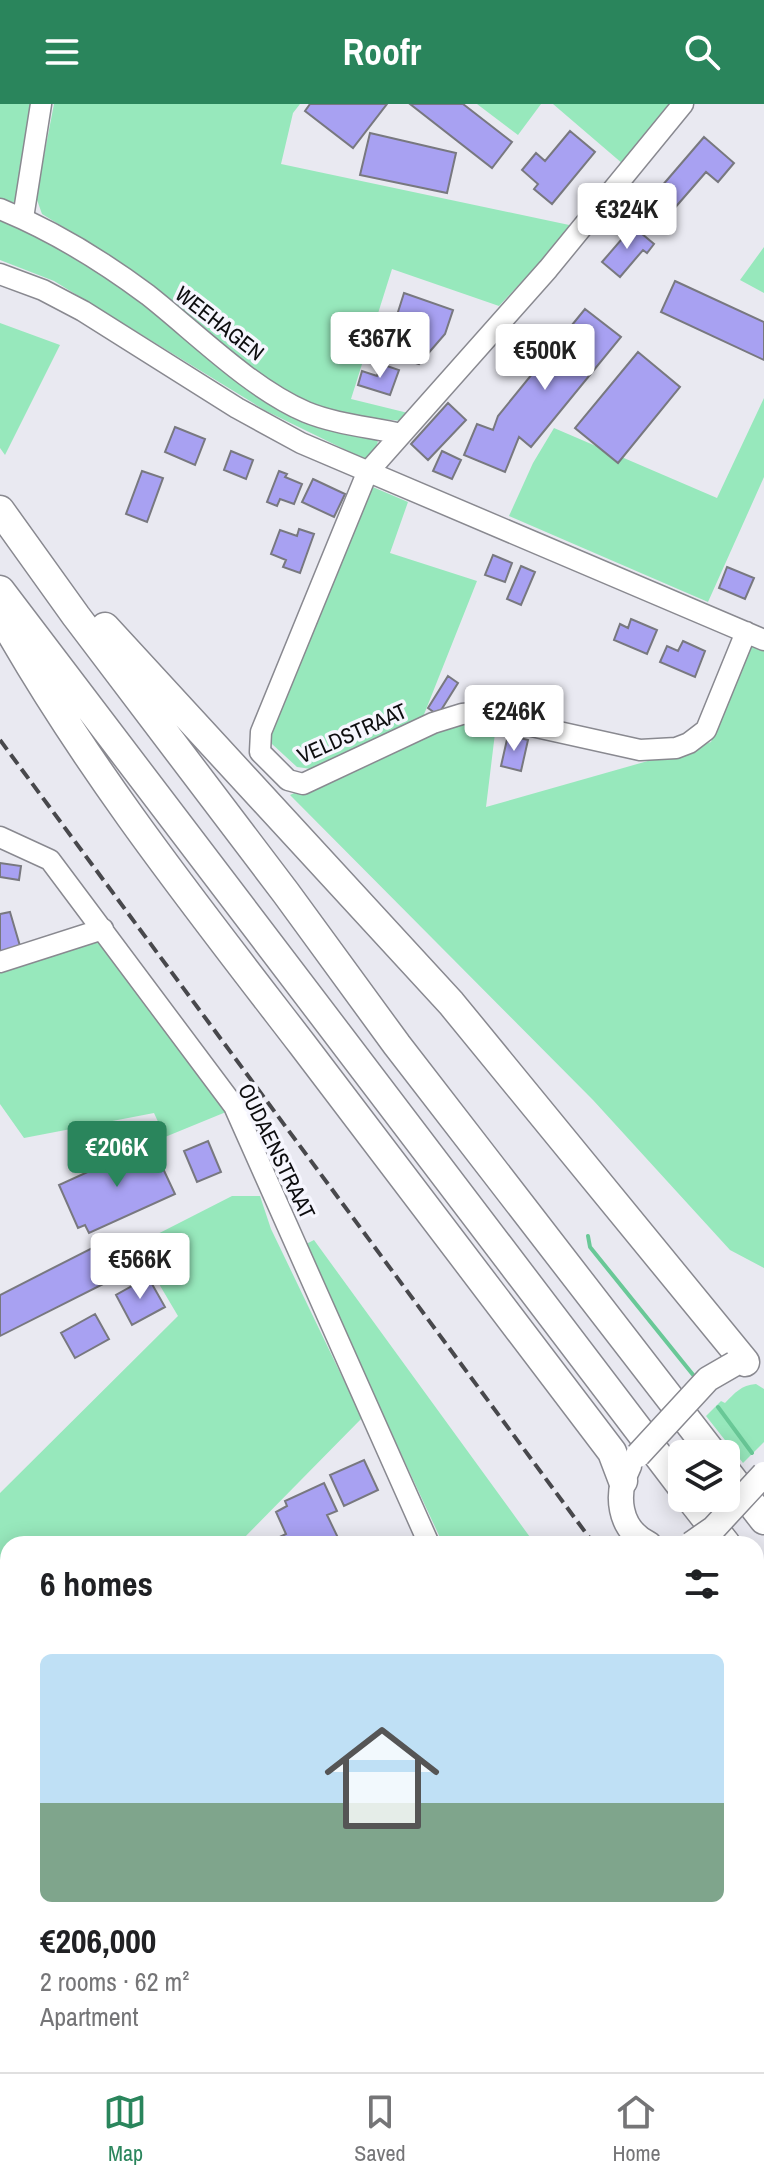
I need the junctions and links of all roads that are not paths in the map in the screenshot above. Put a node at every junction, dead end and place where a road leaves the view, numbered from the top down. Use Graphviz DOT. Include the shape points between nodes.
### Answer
graph roads {
  1 [pos="41,104"];
  2 [pos="683,104"];
  3 [pos="0,209"];
  4 [pos="23,218"];
  5 [pos="0,274"];
  6 [pos="401,434"];
  7 [pos="367,473"];
  8 [pos="0,510"];
  9 [pos="0,590"];
  10 [pos="0,614"];
  11 [pos="76,616"];
  12 [pos="755,636"];
  13 [pos="0,837"];
  14 [pos="103,929"];
  15 [pos="0,962"];
  16 [pos="748,1364"];
  17 [pos="702,1440"];
  18 [pos="668,1469"];
  19 [pos="764,1474"];
  20 [pos="623,1481"];
  21 [pos="740,1489"];
  22 [pos="701,1512"];
  23 [pos="764,1520"];
  24 [pos="425,1536"];
  25 [pos="634,1536"];
  26 [pos="702,1536"];
  27 [pos="720,1536"];
  1 -- 4 [label="street"];
  2 -- 6 [label="street" via="548,269"];
  3 -- 4 [label="street, WEEHAGEN"];
  4 -- 6 [label="street, WEEHAGEN" via="63,237 146,294 253,380 303,411"];
  5 -- 7 [label="street, VELDSTRAAT" via="83,311 237,408"];
  6 -- 7 [label="street"];
  7 -- 12 [label="street, VELDSTRAAT"];
  7 -- 12 [label="street, VELDSTRAAT" via="261,732 260,752 288,780 303,784 433,723 473,713 640,750 676,748 706,730"];
  8 -- 11 [label="highway"];
  9 -- 18 [label="highway"];
  10 -- 20 [label="highway" via="75,736 212,927 612,1452"];
  11 -- 16 [label="highway" via="106,628 451,1003"];
  11 -- 17 [label="highway"];
  13 -- 14 [label="street, OUDAENSTRAAT" via="50,860"];
  14 -- 15 [label="street"];
  14 -- 24 [label="street, OUDAENSTRAAT" via="234,1106"];
  16 -- 20 [label="main road, bridge" via="708,1379 638,1455"];
  19 -- 26 [label="main road, bridge"];
  20 -- 25 [label="main road" via="621,1508"];
  21 -- 23 [label="highway"];
  22 -- 27 [label="highway"];
}
